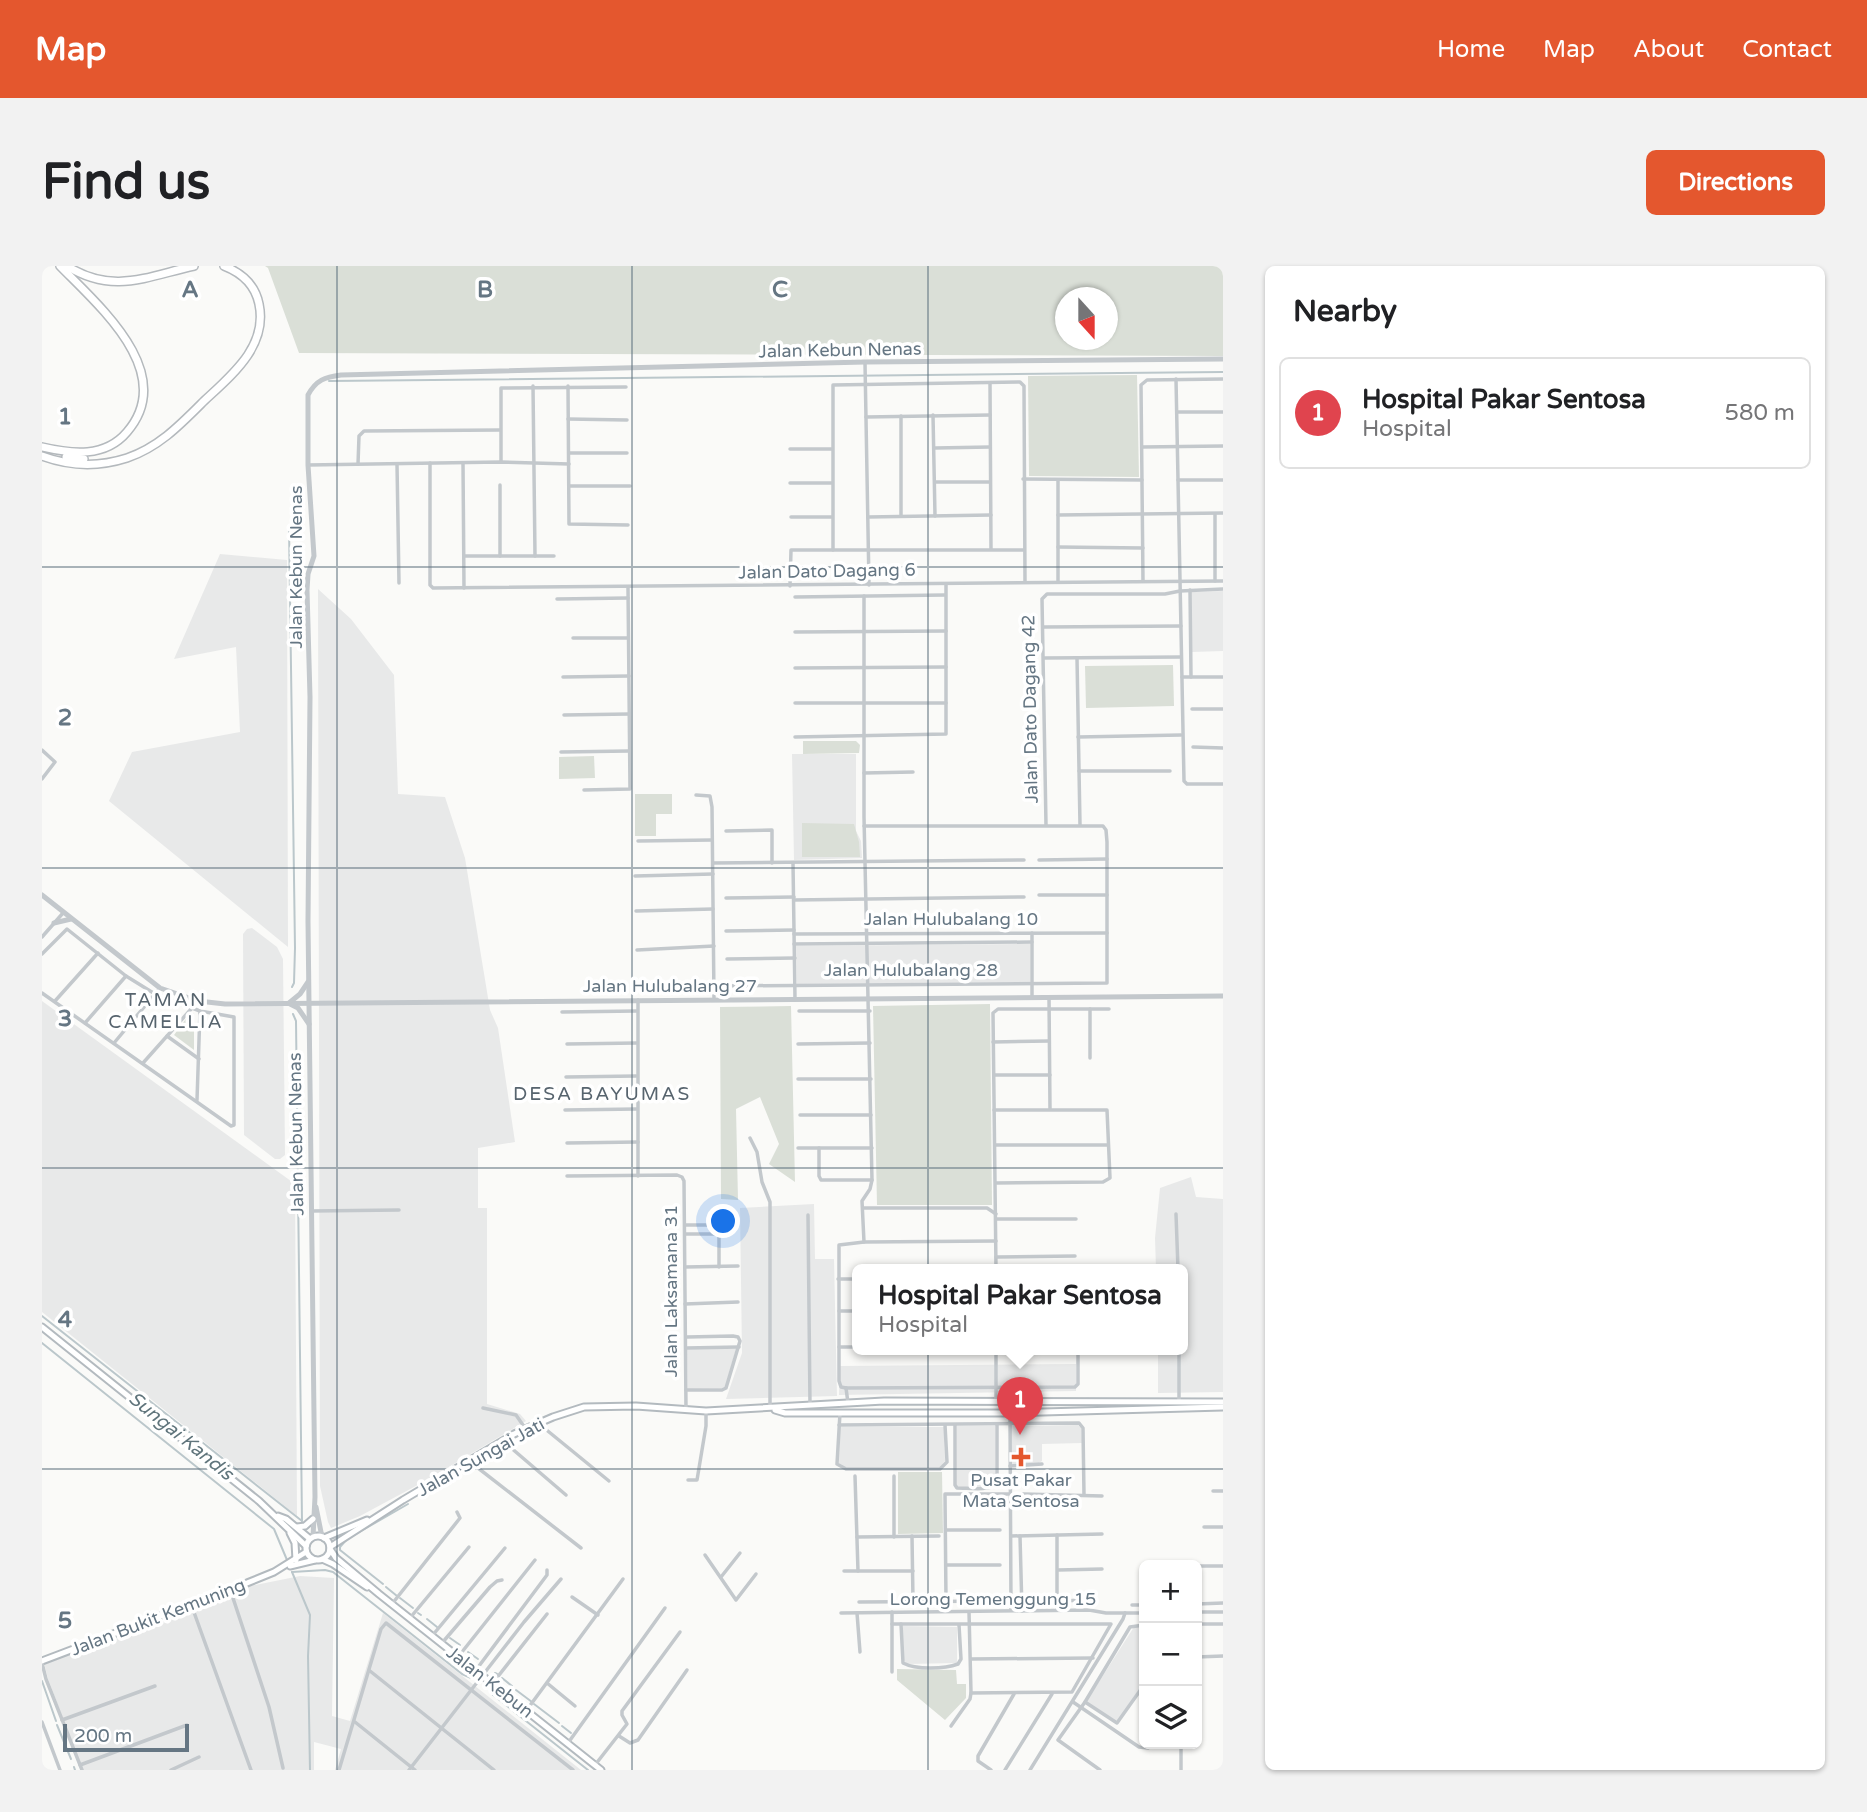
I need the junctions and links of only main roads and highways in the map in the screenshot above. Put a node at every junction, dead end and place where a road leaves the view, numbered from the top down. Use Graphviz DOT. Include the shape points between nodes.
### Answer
graph roads {
  1 [pos="65,266"];
  2 [pos="194,266"];
  3 [pos="224,266"];
  4 [pos="42,451"];
  5 [pos="84,459"];
  6 [pos="43,1328"];
  7 [pos="994,1400"];
  8 [pos="912,1401"];
  9 [pos="1223,1402"];
  10 [pos="1223,1407"];
  11 [pos="771,1409"];
  12 [pos="911,1413"];
  13 [pos="993,1413"];
  14 [pos="275,1514"];
  15 [pos="377,1517"];
  16 [pos="313,1519"];
  17 [pos="282,1523"];
  18 [pos="297,1527"];
  19 [pos="323,1537"];
  20 [pos="311,1538"];
  21 [pos="330,1548"];
  22 [pos="306,1549"];
  23 [pos="296,1560"];
  24 [pos="319,1560"];
  25 [pos="274,1572"];
  26 [pos="379,1594"];
  27 [pos="42,1662"];
  28 [pos="601,1770"];
  1 -- 2 [label="highway" via="122,282"];
  1 -- 4 [label="highway" via="133,350 145,385 142,408 125,434 102,449 88,453"];
  3 -- 4 [label="highway" via="253,288 261,316 253,348 229,377 152,446 118,460 85,464"];
  4 -- 5 [label="highway"];
  6 -- 14 [label="main road"];
  7 -- 8 [label="main road, Jalan Sungai Jati"];
  7 -- 9 [label="main road, Jalan Sungai Jati"];
  7 -- 13 [label="main road" via="970,1407"];
  8 -- 11 [label="main road, Jalan Sungai Jati"];
  8 -- 12 [label="main road" via="939,1406"];
  10 -- 13 [label="main road, Jalan Sungai Jati"];
  11 -- 12 [label="main road, Jalan Sungai Jati" via="785,1413"];
  11 -- 15 [label="main road, Jalan Sungai Jati" via="597,1406 573,1410 503,1441"];
  12 -- 13 [label="main road, Jalan Sungai Jati"];
  14 -- 17 [label="main road"];
  14 -- 18 [label="main road"];
  15 -- 19 [label="main road"];
  15 -- 21 [label="main road, Jalan Sungai Jati"];
  16 -- 18 [label="main road"];
  17 -- 22 [label="main road"];
  17 -- 23 [label="main road" via="295,1543"];
  18 -- 20 [label="main road"];
  19 -- 20 [label="main road"];
  19 -- 21 [label="main road, Jalan Kebun"];
  20 -- 22 [label="main road"];
  21 -- 24 [label="main road, Jalan Sungai Jati"];
  21 -- 26 [label="main road, Jalan Kebun"];
  22 -- 23 [label="main road, Jalan Bukit Kemuning"];
  22 -- 24 [label="main road, Jalan Kebun"];
  23 -- 25 [label="main road, Jalan Bukit Kemuning"];
  24 -- 25 [label="main road, Jalan Bukit Kemuning"];
  24 -- 26 [label="main road, Jalan Kebun"];
  25 -- 27 [label="main road, Jalan Bukit Kemuning"];
  26 -- 28 [label="main road, Jalan Kebun"];
}
